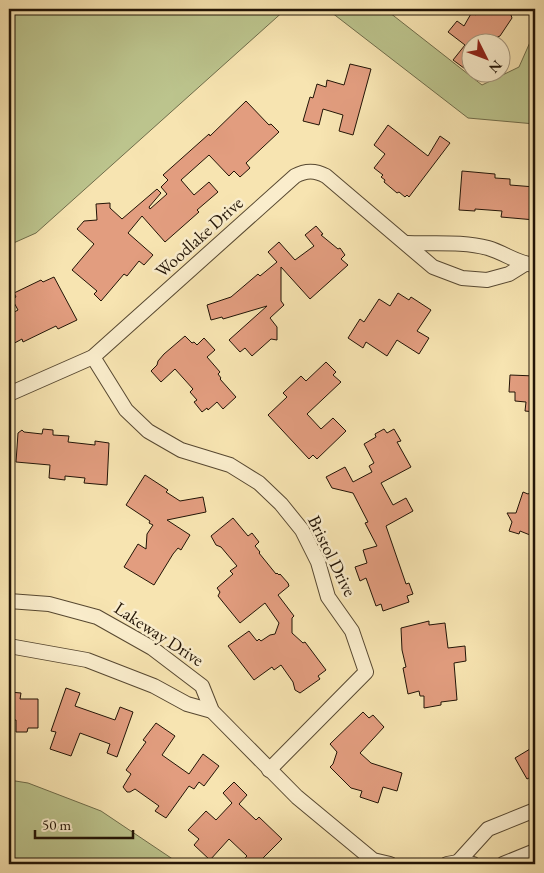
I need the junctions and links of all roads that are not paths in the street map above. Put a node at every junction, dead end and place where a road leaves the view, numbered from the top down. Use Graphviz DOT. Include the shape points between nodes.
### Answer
graph roads {
  1 [pos="407,244"];
  2 [pos="530,264"];
  3 [pos="93,356"];
  4 [pos="9,394"];
  5 [pos="9,601"];
  6 [pos="9,646"];
  7 [pos="212,710"];
  8 [pos="270,770"];
  9 [pos="535,810"];
  10 [pos="535,851"];
  11 [pos="452,863"];
  12 [pos="390,864"];
  13 [pos="473,864"];
  14 [pos="503,864"];
  1 -- 2 [label="street, Woodlake Drive" via="459,244 488,248"];
  1 -- 2 [label="street, Woodlake Drive" via="433,267 462,278 487,280"];
  1 -- 3 [label="street, Woodlake Drive" via="326,176 318,172 302,172"];
  3 -- 4 [label="street, Woodlake Drive"];
  3 -- 8 [label="street, Bristol Drive" via="126,410 148,431 181,450 230,465 282,504 302,530 318,562 328,597 352,630 366,672"];
  5 -- 7 [label="street, Lakeway Drive" via="49,604 97,617 152,648 202,686"];
  6 -- 7 [label="street" via="87,660 154,686 188,704"];
  7 -- 8 [label="street, Lakeway Drive"];
  8 -- 12 [label="street, Lakeway Drive" via="373,860"];
  9 -- 11 [label="street" via="488,829"];
  10 -- 14 [label="street"];
  11 -- 13 [label="street"];
}
